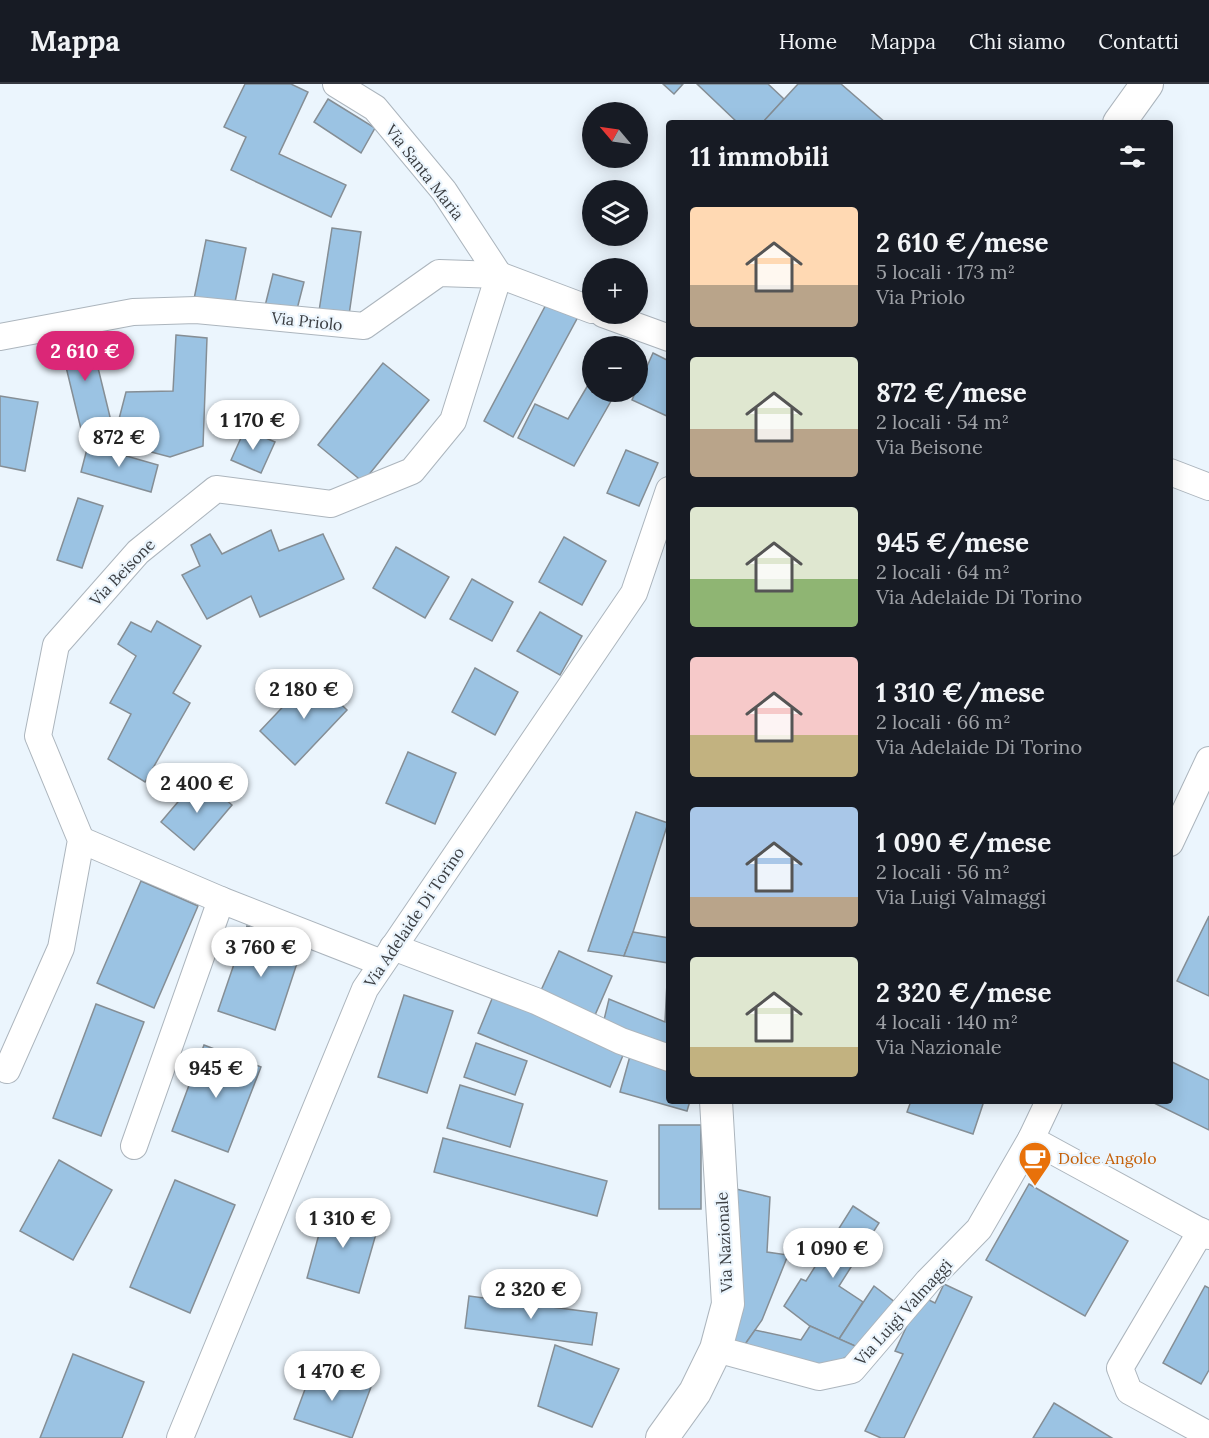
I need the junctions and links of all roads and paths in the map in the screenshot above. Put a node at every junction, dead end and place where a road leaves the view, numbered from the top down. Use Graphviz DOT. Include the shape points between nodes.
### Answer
graph roads {
  1 [pos="336,84"];
  2 [pos="1147,84"];
  3 [pos="1121,120"];
  4 [pos="499,275"];
  5 [pos="582,306"];
  6 [pos="630,324"];
  7 [pos="0,337"];
  8 [pos="666,337"];
  9 [pos="1173,473"];
  10 [pos="1209,487"];
  11 [pos="666,499"];
  12 [pos="1209,760"];
  13 [pos="1173,837"];
  14 [pos="81,840"];
  15 [pos="221,900"];
  16 [pos="388,955"];
  17 [pos="666,1057"];
  18 [pos="7,1070"];
  19 [pos="716,1104"];
  20 [pos="1048,1104"];
  21 [pos="1031,1139"];
  22 [pos="134,1146"];
  23 [pos="1205,1234"];
  24 [pos="717,1349"];
  25 [pos="1209,1435"];
  26 [pos="180,1438"];
  27 [pos="662,1438"];
  1 -- 4 [label="street, Via Santa Maria" via="375,108 444,191"];
  2 -- 3 [label="street"];
  4 -- 5 [label="street, Via Priolo"];
  4 -- 7 [label="street, Via Priolo" via="439,273 364,326 196,309 133,312"];
  4 -- 14 [label="street, Via Beisone" via="453,421 412,471 331,504 216,489 138,552 56,645 38,736"];
  6 -- 8 [label="street"];
  9 -- 10 [label="street"];
  11 -- 16 [label="street, Via Adelaide Di Torino" via="634,592"];
  12 -- 13 [label="street"];
  14 -- 15 [label="street"];
  14 -- 18 [label="street" via="61,948"];
  15 -- 16 [label="street"];
  15 -- 22 [label="street"];
  16 -- 17 [label="street" via="536,1001 621,1041"];
  16 -- 26 [label="street, Via Adelaide Di Torino" via="365,988"];
  19 -- 24 [label="street, Via Nazionale" via="728,1304"];
  20 -- 21 [label="street, Via Luigi Valmaggi"];
  21 -- 23 [label="street"];
  21 -- 24 [label="street, Via Luigi Valmaggi" via="979,1229 928,1281 852,1370 819,1377"];
  23 -- 25 [label="street" via="1120,1368 1129,1391"];
  24 -- 27 [label="street, Via Nazionale" via="695,1392"];
}
